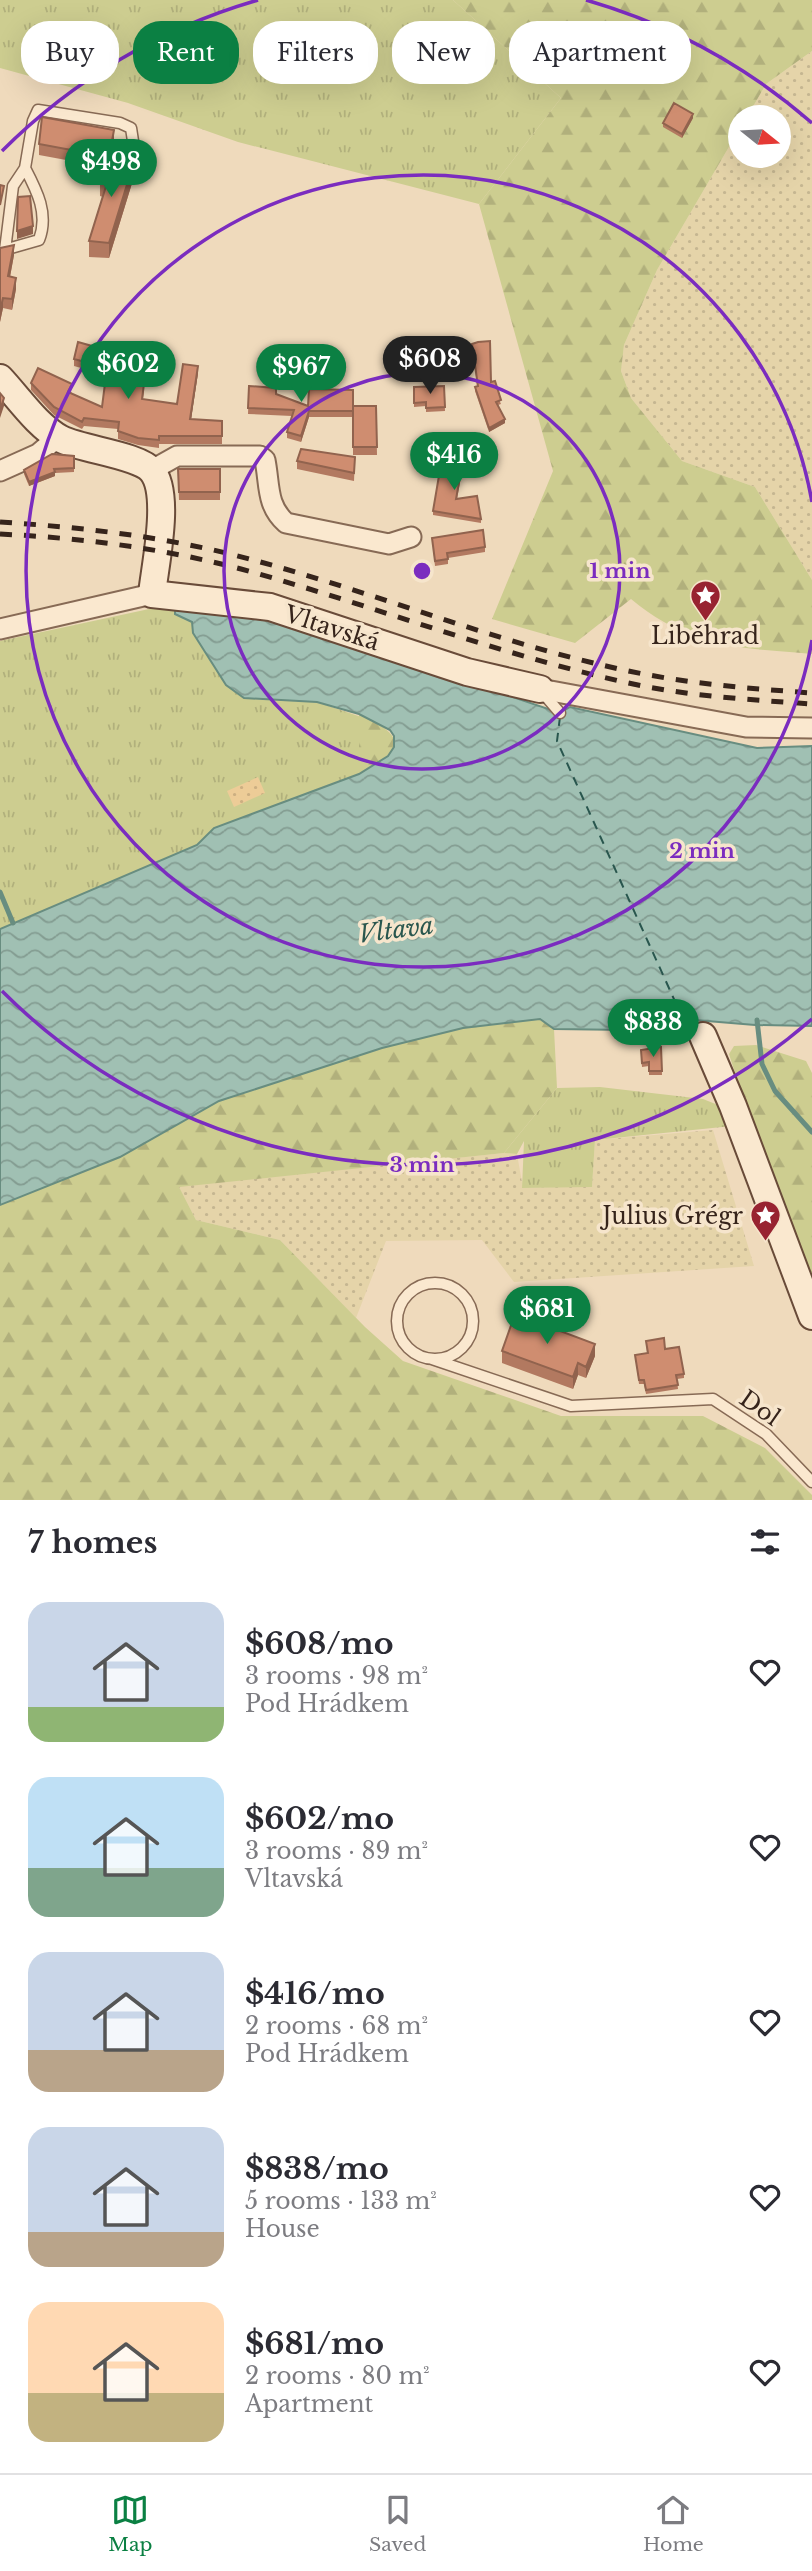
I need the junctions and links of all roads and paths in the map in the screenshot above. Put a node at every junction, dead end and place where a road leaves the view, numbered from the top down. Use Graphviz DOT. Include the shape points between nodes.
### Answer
graph roads {
  1 [pos="130,161"];
  2 [pos="25,168"];
  3 [pos="2,251"];
  4 [pos="0,377"];
  5 [pos="58,437"];
  6 [pos="152,470"];
  7 [pos="0,471"];
  8 [pos="411,537"];
  9 [pos="152,594"];
  10 [pos="0,629"];
  11 [pos="540,689"];
  12 [pos="560,713"];
  13 [pos="812,728"];
  14 [pos="703,1036"];
  15 [pos="812,1316"];
  16 [pos="432,1359"];
  17 [pos="812,1482"];
  1 -- 2 [label="lane" via="131,128 38,110"];
  2 -- 3 [label="lane" via="13,186"];
  2 -- 3 [label="lane" via="41,199 44,229 39,240"];
  4 -- 5 [label="street"];
  5 -- 6 [label="street"];
  5 -- 7 [label="street" via="38,454"];
  6 -- 8 [label="street" via="177,456 260,456 265,460 274,512 286,523 389,544"];
  6 -- 9 [label="street" via="161,518"];
  9 -- 10 [label="street"];
  9 -- 11 [label="street, Vltavská" via="270,607 467,672"];
  11 -- 12 [label="lane"];
  11 -- 13 [label="street, Vltavská" via="746,727"];
  14 -- 15 [label="street"];
  16 -- 16 [label="lane" via="409,1349 397,1326 398,1313 410,1292 434,1282 465,1296 473,1317 463,1347"];
  16 -- 17 [label="lane, Dol" via="571,1406 713,1399 766,1434"];
}
